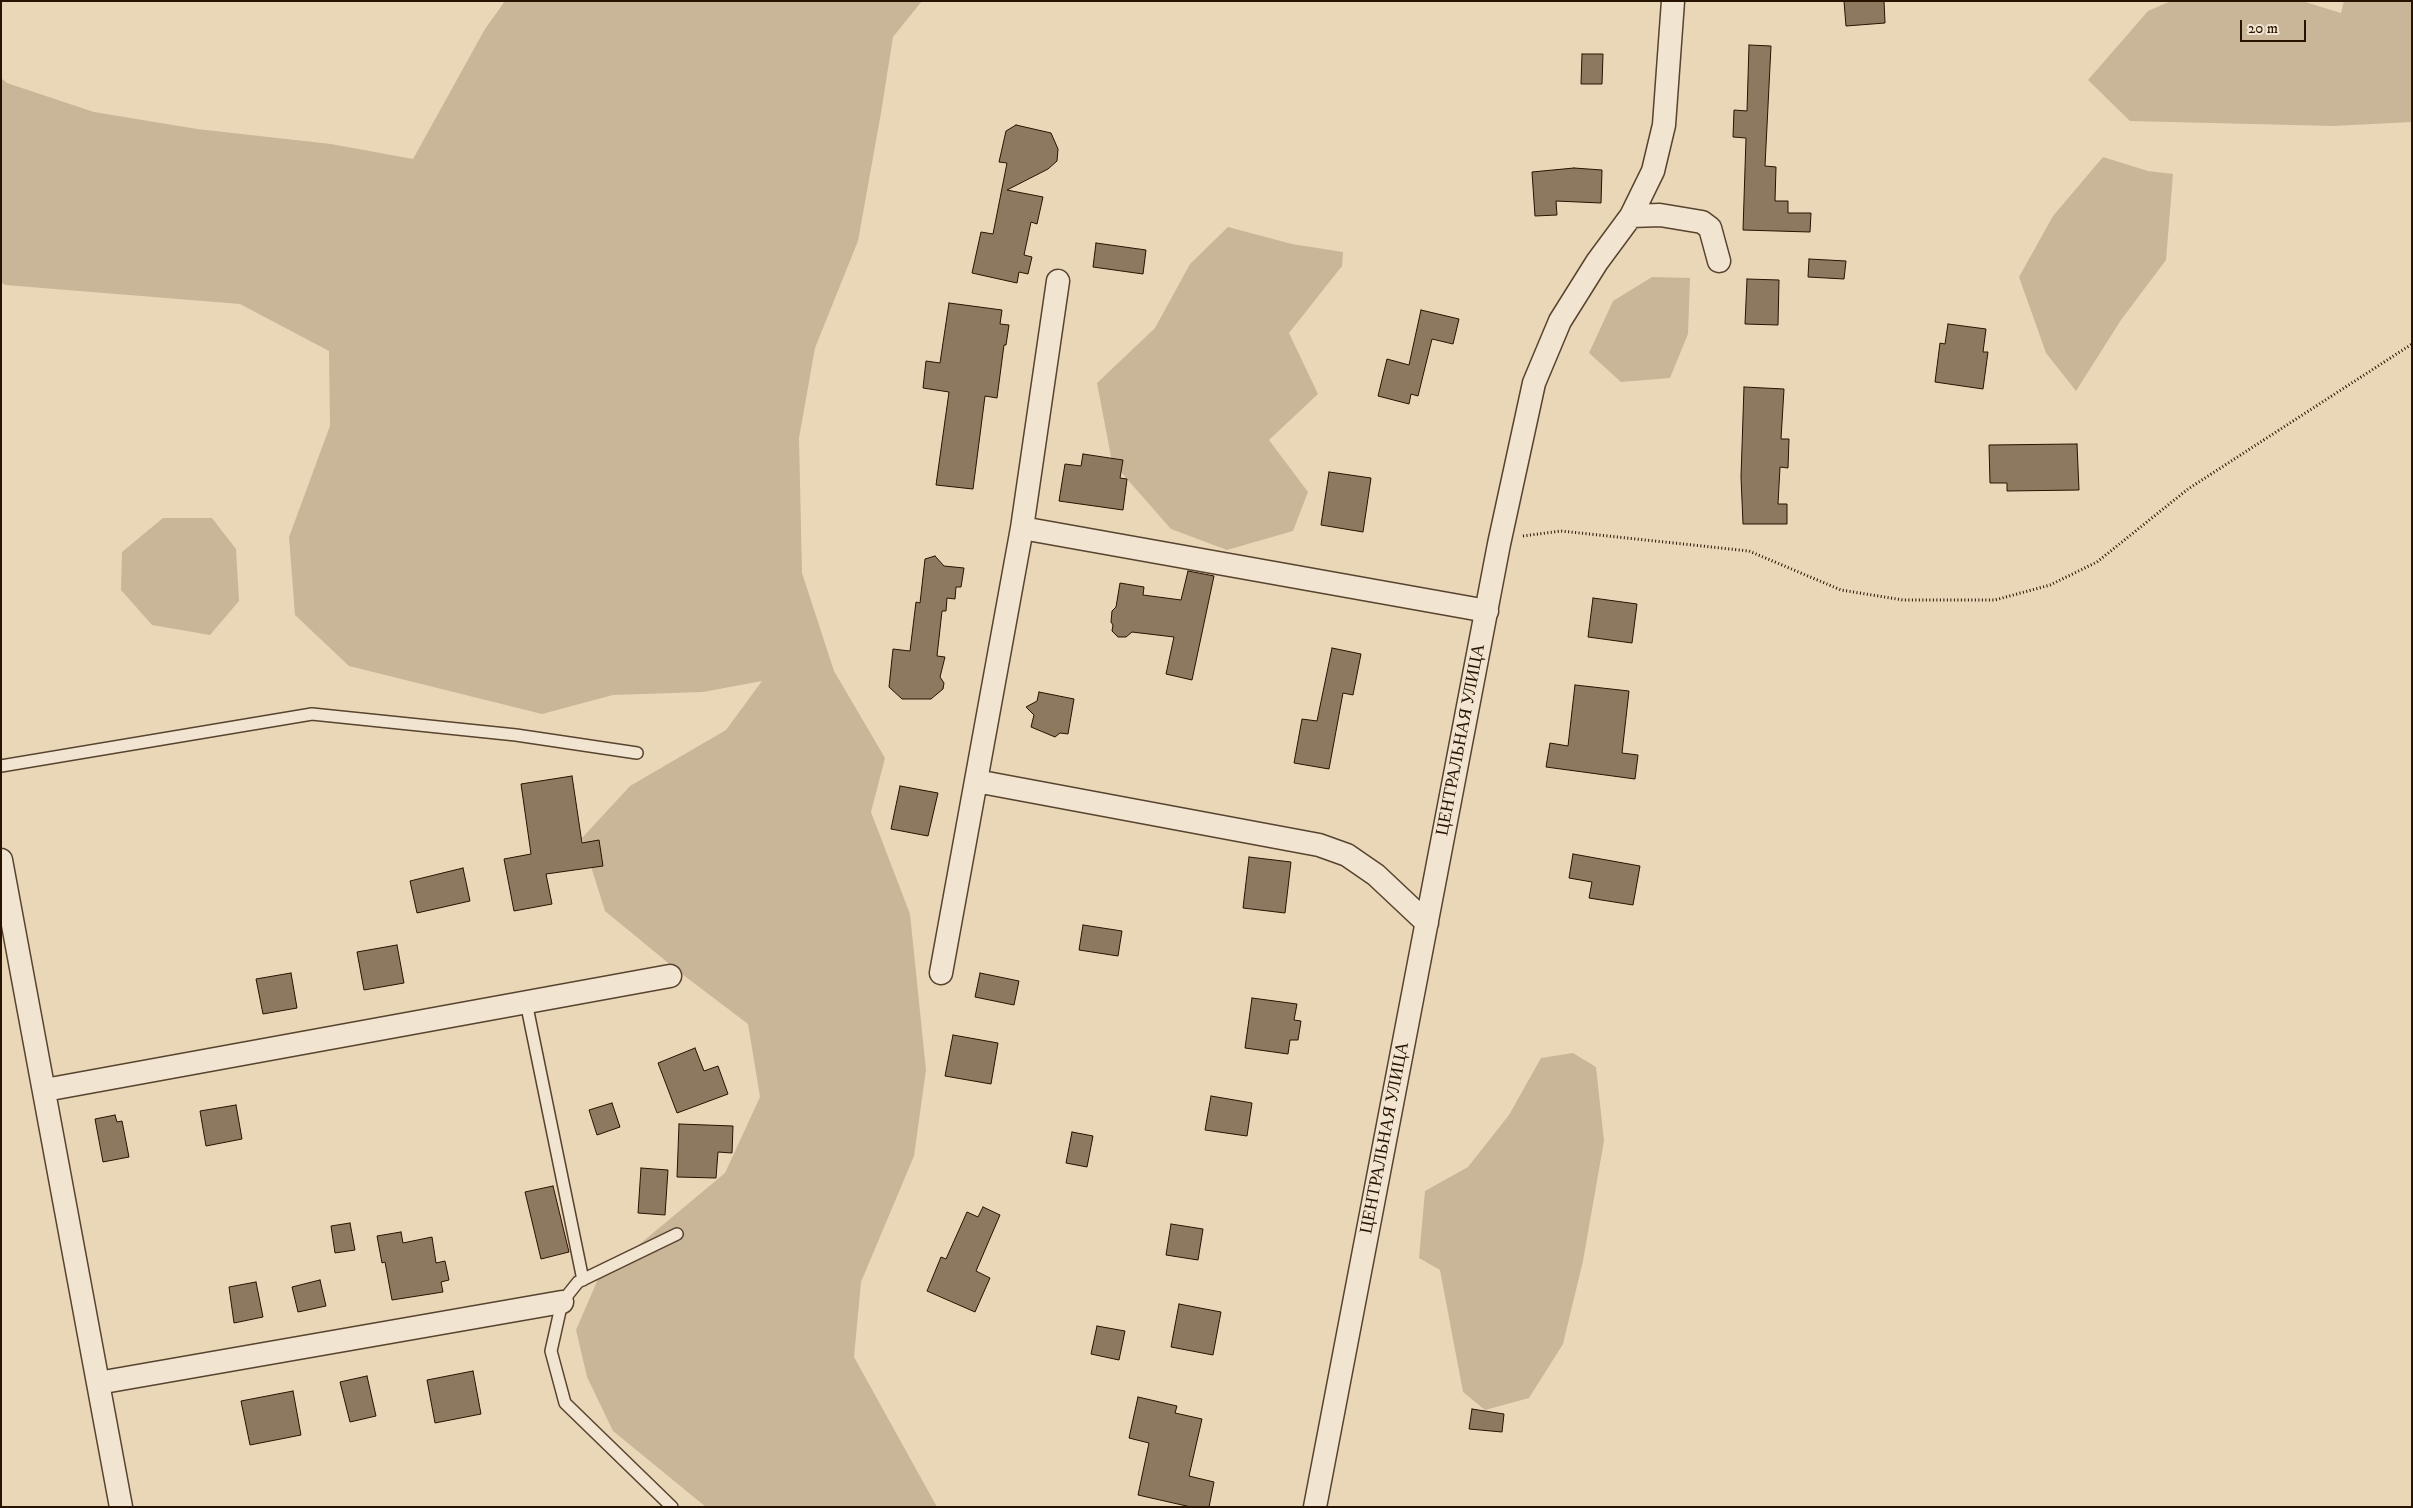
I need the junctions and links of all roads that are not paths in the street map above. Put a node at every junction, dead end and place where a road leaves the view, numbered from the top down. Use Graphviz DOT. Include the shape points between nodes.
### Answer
graph roads {
  1 [pos="1673,1"];
  2 [pos="1631,216"];
  3 [pos="1719,261"];
  4 [pos="1058,280"];
  5 [pos="1022,528"];
  6 [pos="1487,611"];
  7 [pos="637,753"];
  8 [pos="1,766"];
  9 [pos="976,781"];
  10 [pos="1,860"];
  11 [pos="1427,923"];
  12 [pos="941,973"];
  13 [pos="670,976"];
  14 [pos="526,1002"];
  15 [pos="45,1090"];
  16 [pos="678,1234"];
  17 [pos="583,1280"];
  18 [pos="562,1302"];
  19 [pos="98,1383"];
  20 [pos="120,1507"];
  21 [pos="672,1507"];
  22 [pos="1315,1507"];
  1 -- 2 [label="street, ЦЕНТРАЛЬНАЯ УЛИЦА" via="1664,125 1653,171"];
  2 -- 3 [label="street" via="1660,215 1702,222 1710,228"];
  2 -- 6 [label="street, ЦЕНТРАЛЬНАЯ УЛИЦА" via="1560,321 1534,383"];
  4 -- 5 [label="street"];
  5 -- 6 [label="street"];
  5 -- 9 [label="street"];
  6 -- 11 [label="street, ЦЕНТРАЛЬНАЯ УЛИЦА"];
  7 -- 8 [label="lane" via="516,735 312,714"];
  9 -- 11 [label="street" via="1319,845 1346,856 1376,875"];
  9 -- 12 [label="street"];
  10 -- 15 [label="street"];
  11 -- 22 [label="street, ЦЕНТРАЛЬНАЯ УЛИЦА"];
  13 -- 14 [label="street"];
  14 -- 15 [label="street"];
  14 -- 17 [label="lane"];
  15 -- 19 [label="street"];
  16 -- 17 [label="lane"];
  17 -- 18 [label="lane"];
  18 -- 19 [label="street"];
  18 -- 21 [label="lane" via="550,1352 565,1403"];
  19 -- 20 [label="street"];
}
